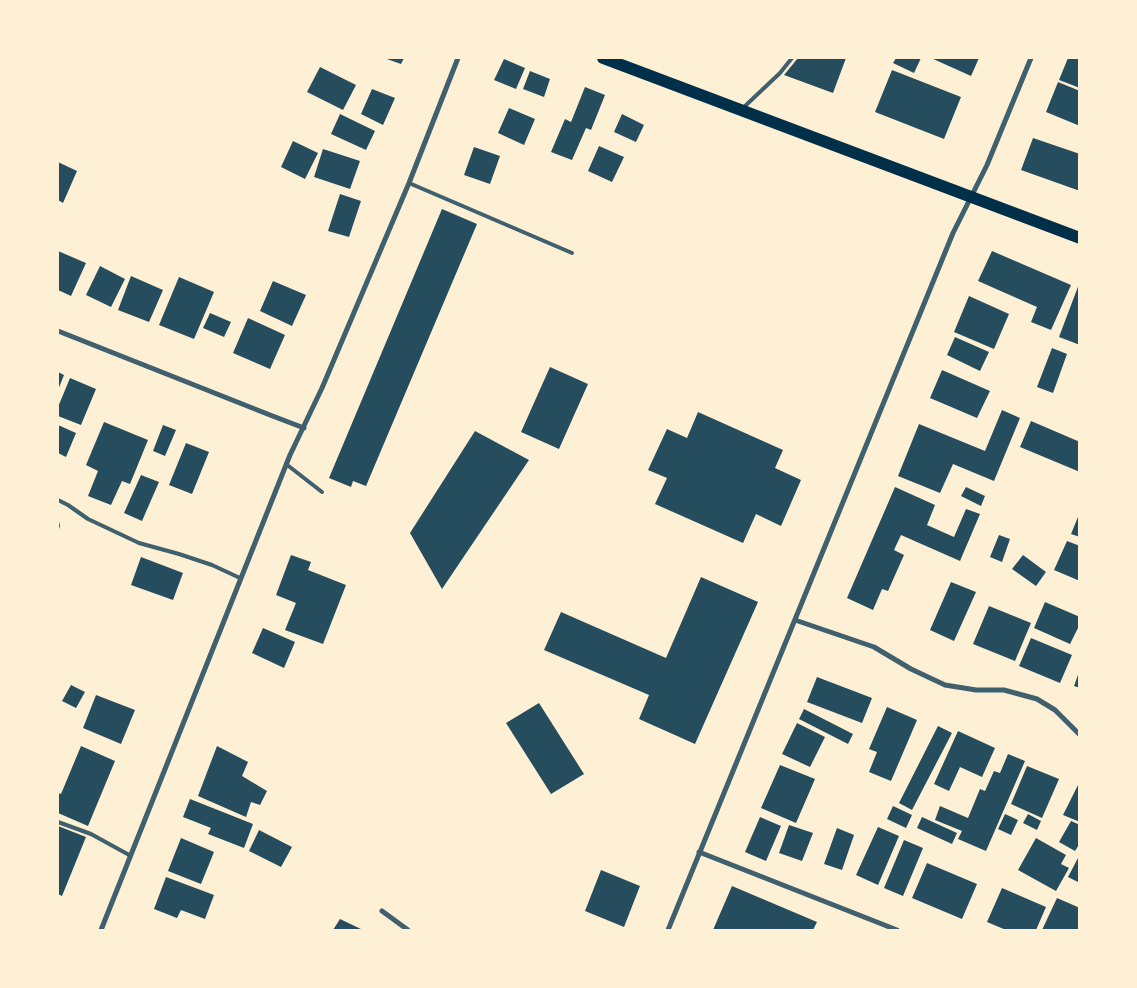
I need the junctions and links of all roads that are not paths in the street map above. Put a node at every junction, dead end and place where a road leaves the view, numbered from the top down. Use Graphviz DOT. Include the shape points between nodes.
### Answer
graph roads {
  1 [pos="458,58"];
  2 [pos="603,58"];
  3 [pos="792,58"];
  4 [pos="1030,58"];
  5 [pos="741,111"];
  6 [pos="409,183"];
  7 [pos="970,196"];
  8 [pos="1080,238"];
  9 [pos="572,253"];
  10 [pos="58,331"];
  11 [pos="304,428"];
  12 [pos="286,464"];
  13 [pos="322,492"];
  14 [pos="58,500"];
  15 [pos="240,578"];
  16 [pos="795,620"];
  17 [pos="1080,735"];
  18 [pos="58,822"];
  19 [pos="699,852"];
  20 [pos="130,856"];
  21 [pos="382,911"];
  22 [pos="101,930"];
  23 [pos="408,930"];
  24 [pos="668,930"];
  25 [pos="897,930"];
  1 -- 6 [label="street"];
  2 -- 5 [label="main road"];
  3 -- 5 [label="lane"];
  4 -- 7 [label="street" via="987,165"];
  5 -- 7 [label="main road"];
  6 -- 9 [label="lane"];
  6 -- 11 [label="street"];
  7 -- 8 [label="main road"];
  7 -- 16 [label="street"];
  10 -- 11 [label="street"];
  11 -- 12 [label="street"];
  12 -- 13 [label="lane"];
  12 -- 15 [label="street"];
  14 -- 15 [label="lane" via="88,520 140,543 212,565"];
  15 -- 20 [label="street"];
  16 -- 17 [label="street" via="874,647 945,684 976,690 1004,690 1038,699 1055,710"];
  16 -- 19 [label="street"];
  18 -- 20 [label="lane" via="91,834"];
  19 -- 24 [label="street"];
  19 -- 25 [label="street"];
  20 -- 22 [label="street"];
  21 -- 23 [label="street"];
}
